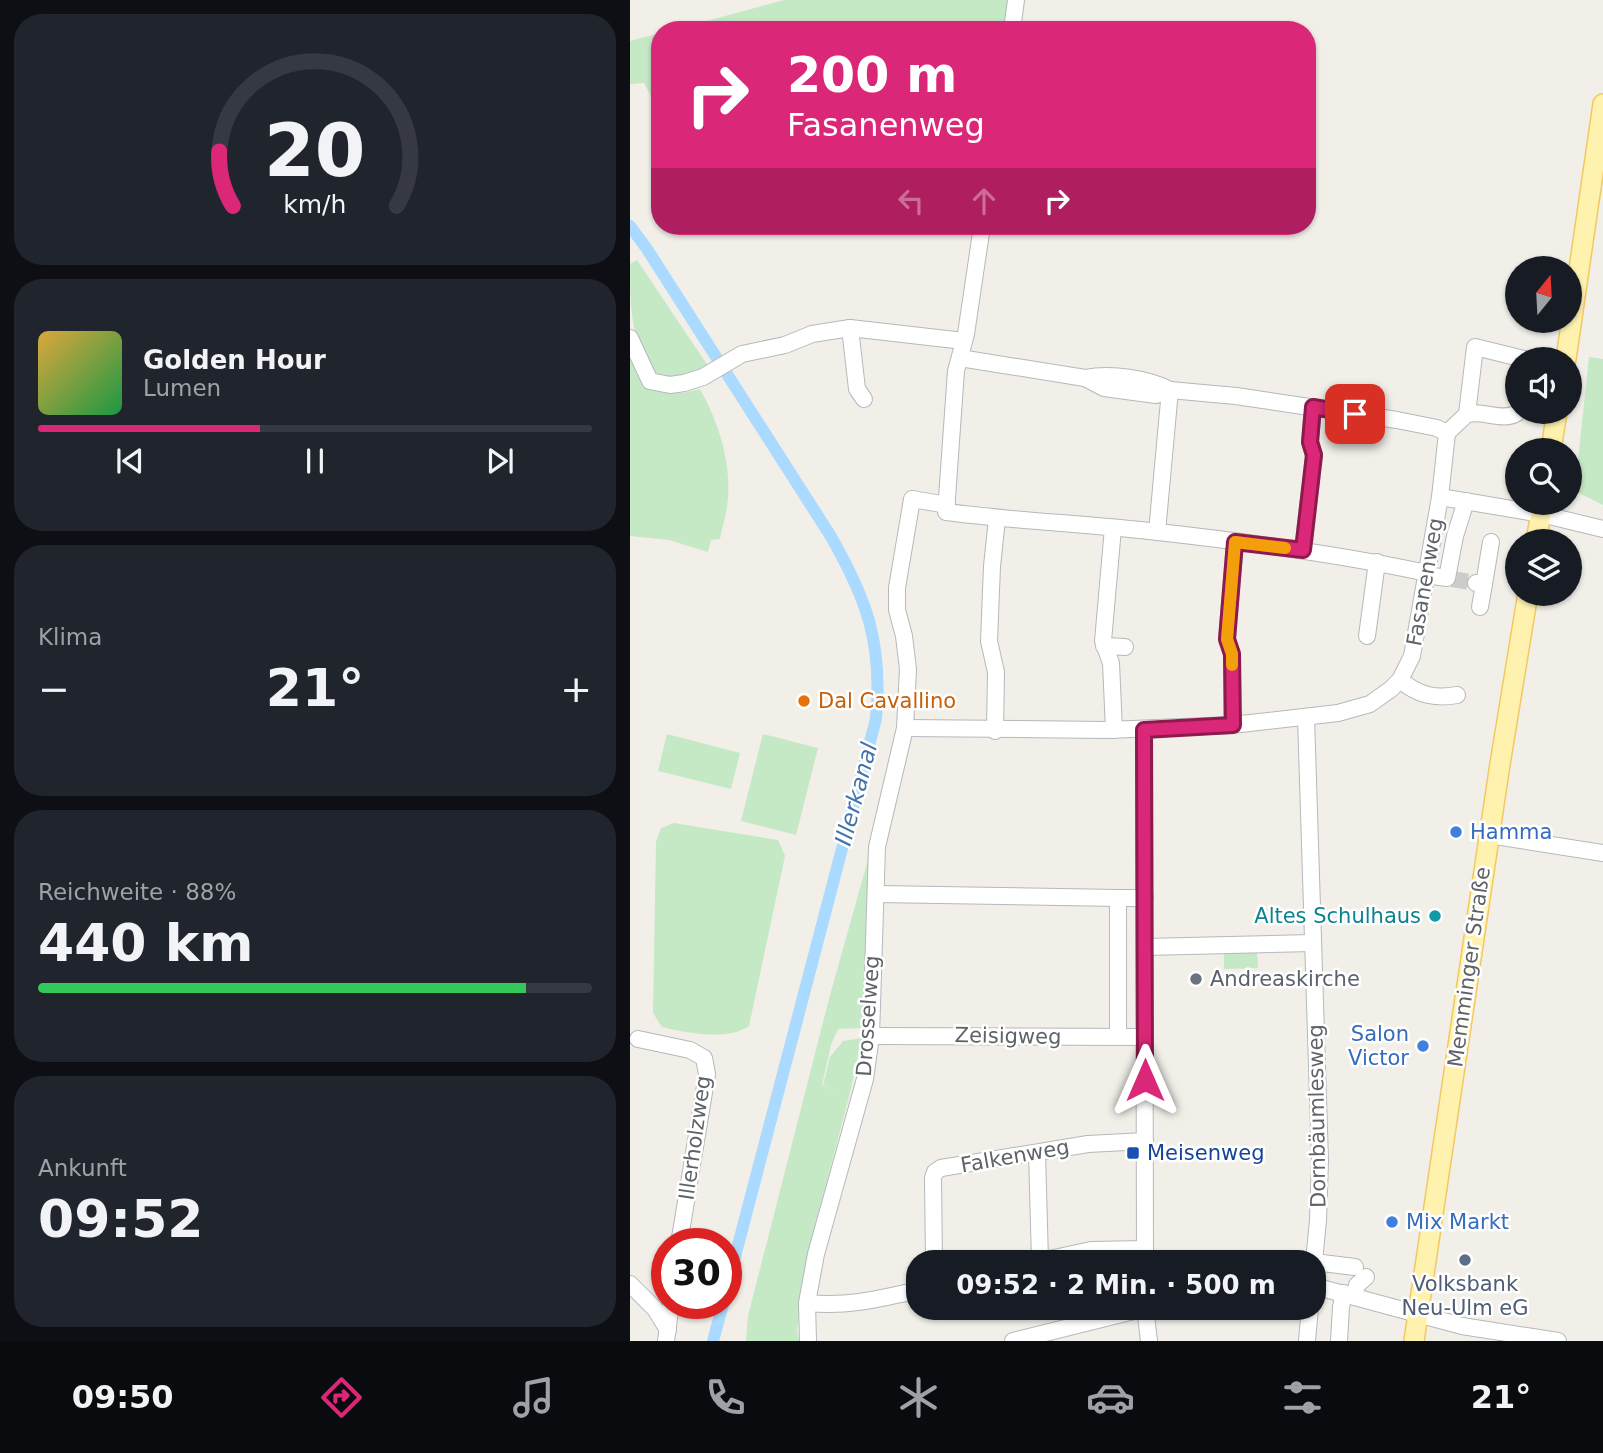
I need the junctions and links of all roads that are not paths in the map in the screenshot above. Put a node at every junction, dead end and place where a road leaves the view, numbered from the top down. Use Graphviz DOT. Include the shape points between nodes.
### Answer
graph roads {
  1 [pos="1016,0"];
  2 [pos="1013,21"];
  3 [pos="1603,104"];
  4 [pos="981,235"];
  5 [pos="849,328"];
  6 [pos="630,338"];
  7 [pos="964,341"];
  8 [pos="1568,347"];
  9 [pos="1505,354"];
  10 [pos="960,358"];
  11 [pos="1170,390"];
  12 [pos="863,399"];
  13 [pos="1313,407"];
  14 [pos="1466,414"];
  15 [pos="1505,417"];
  16 [pos="1447,433"];
  17 [pos="1440,497"];
  18 [pos="1466,501"];
  19 [pos="947,505"];
  20 [pos="1505,505"];
  21 [pos="1562,515"];
  22 [pos="997,519"];
  23 [pos="1113,528"];
  24 [pos="1603,529"];
  25 [pos="1157,532"];
  26 [pos="1235,542"];
  27 [pos="1491,542"];
  28 [pos="1303,550"];
  29 [pos="1377,562"];
  30 [pos="1427,574"];
  31 [pos="1526,606"];
  32 [pos="1480,607"];
  33 [pos="1367,636"];
  34 [pos="1104,646"];
  35 [pos="1125,647"];
  36 [pos="1400,680"];
  37 [pos="1457,695"];
  38 [pos="1307,717"];
  39 [pos="1233,725"];
  40 [pos="905,728"];
  41 [pos="1114,730"];
  42 [pos="1144,730"];
  43 [pos="995,731"];
  44 [pos="1489,835"];
  45 [pos="1603,853"];
  46 [pos="876,894"];
  47 [pos="1118,898"];
  48 [pos="1145,898"];
  49 [pos="1312,943"];
  50 [pos="1145,947"];
  51 [pos="871,1036"];
  52 [pos="1118,1036"];
  53 [pos="1145,1037"];
  54 [pos="638,1039"];
  55 [pos="1145,1140"];
  56 [pos="1038,1153"];
  57 [pos="682,1228"];
  58 [pos="934,1250"];
  59 [pos="1038,1250"];
  60 [pos="1145,1250"];
  61 [pos="1315,1250"];
  62 [pos="1326,1265"];
  63 [pos="630,1283"];
  64 [pos="1326,1289"];
  65 [pos="906,1293"];
  66 [pos="1349,1295"];
  67 [pos="807,1303"];
  68 [pos="1418,1314"];
  69 [pos="1098,1320"];
  70 [pos="1147,1320"];
  71 [pos="1309,1320"];
  72 [pos="667,1336"];
  73 [pos="808,1341"];
  74 [pos="1013,1341"];
  75 [pos="1149,1341"];
  76 [pos="1307,1341"];
  77 [pos="1339,1341"];
  78 [pos="1414,1341"];
  79 [pos="1558,1341"];
  1 -- 2 [label="street"];
  3 -- 8 [label="main road"];
  4 -- 7 [label="street"];
  5 -- 6 [label="street" via="739,355 684,383 648,379"];
  5 -- 7 [label="street"];
  5 -- 12 [label="street" via="857,389"];
  7 -- 10 [label="street"];
  9 -- 14 [label="street" via="1475,347"];
  10 -- 11 [label="street" via="1085,378 1104,388 1156,395"];
  10 -- 19 [label="street"];
  11 -- 13 [label="street"];
  11 -- 25 [label="street"];
  13 -- 16 [label="street"];
  13 -- 28 [label="street" via="1310,442 1314,455"];
  14 -- 15 [label="street"];
  14 -- 16 [label="street"];
  16 -- 17 [label="street"];
  17 -- 18 [label="street, Fasanenweg"];
  17 -- 30 [label="street, Fasanenweg"];
  18 -- 20 [label="street, Fasanenweg"];
  18 -- 30 [label="street" via="1449,579"];
  19 -- 22 [label="street" via="946,512"];
  19 -- 40 [label="street, Drosselweg" via="912,499 897,588 908,668"];
  21 -- 24 [label="street, Fasanenweg"];
  22 -- 23 [label="street"];
  22 -- 43 [label="street" via="989,641 996,672"];
  23 -- 25 [label="street"];
  23 -- 34 [label="street"];
  25 -- 26 [label="street"];
  26 -- 28 [label="street"];
  26 -- 39 [label="street" via="1227,639 1232,654"];
  27 -- 32 [label="street" via="1480,584"];
  28 -- 29 [label="street"];
  29 -- 30 [label="street"];
  29 -- 33 [label="street"];
  30 -- 36 [label="street, Fasanenweg" via="1412,656"];
  31 -- 44 [label="main road, Memminger Straße"];
  34 -- 35 [label="street"];
  34 -- 41 [label="street" via="1111,663"];
  36 -- 37 [label="street" via="1427,696"];
  36 -- 38 [label="street, Fasanenweg" via="1370,704"];
  38 -- 39 [label="street, Fasanenweg"];
  38 -- 49 [label="street, Dornbäumlesweg"];
  39 -- 42 [label="street, Fasanenweg"];
  40 -- 43 [label="street, Fasanenweg"];
  40 -- 46 [label="street, Drosselweg" via="877,847"];
  41 -- 42 [label="street, Fasanenweg"];
  41 -- 43 [label="street, Fasanenweg"];
  42 -- 48 [label="street"];
  44 -- 45 [label="street"];
  44 -- 68 [label="main road, Memminger Straße"];
  46 -- 47 [label="street"];
  46 -- 51 [label="street, Drosselweg"];
  47 -- 48 [label="street"];
  47 -- 52 [label="street"];
  48 -- 50 [label="street"];
  49 -- 50 [label="street"];
  49 -- 61 [label="street, Dornbäumlesweg" via="1320,1161"];
  50 -- 53 [label="street"];
  51 -- 52 [label="street, Zeisigweg"];
  51 -- 67 [label="street, Drosselweg" via="865,1079 816,1254"];
  52 -- 53 [label="street, Zeisigweg"];
  53 -- 55 [label="street"];
  54 -- 57 [label="street, Illerholzweg" via="690,1050 704,1058 707,1074"];
  55 -- 56 [label="street, Falkenweg"];
  55 -- 60 [label="street"];
  56 -- 58 [label="street, Falkenweg" via="935,1172"];
  56 -- 59 [label="street"];
  62 -- 66 [label="street" via="1361,1272"];
  63 -- 72 [label="street" via="655,1309"];
  64 -- 66 [label="street"];
  65 -- 67 [label="street" via="835,1306"];
  66 -- 68 [label="street"];
  66 -- 77 [label="street" via="1341,1307"];
  67 -- 73 [label="street, Drosselweg"];
  68 -- 78 [label="main road, Memminger Straße"];
  68 -- 79 [label="street"];
  69 -- 74 [label="street"];
  70 -- 75 [label="street"];
  71 -- 76 [label="street"];
}
